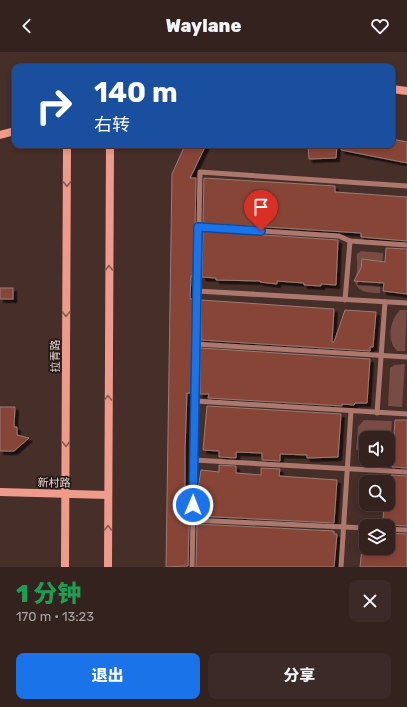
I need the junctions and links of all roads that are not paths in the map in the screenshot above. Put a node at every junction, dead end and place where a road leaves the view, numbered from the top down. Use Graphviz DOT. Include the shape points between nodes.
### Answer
graph roads {
  1 [pos="395,89"];
  2 [pos="407,91"];
  3 [pos="12,132"];
  4 [pos="0,135"];
  5 [pos="67,148"];
  6 [pos="110,148"];
  7 [pos="407,186"];
  8 [pos="198,227"];
  9 [pos="350,241"];
  10 [pos="407,245"];
  11 [pos="197,291"];
  12 [pos="345,300"];
  13 [pos="385,302"];
  14 [pos="407,303"];
  15 [pos="196,344"];
  16 [pos="381,355"];
  17 [pos="407,357"];
  18 [pos="195,401"];
  19 [pos="351,412"];
  20 [pos="377,412"];
  21 [pos="407,414"];
  22 [pos="194,460"];
  23 [pos="348,469"];
  24 [pos="407,472"];
  25 [pos="0,492"];
  26 [pos="65,494"];
  27 [pos="108,495"];
  28 [pos="193,520"];
  29 [pos="344,526"];
  30 [pos="359,527"];
  31 [pos="395,529"];
  32 [pos="407,530"];
  33 [pos="65,567"];
  34 [pos="108,567"];
  35 [pos="192,567"];
  36 [pos="341,567"];
  1 -- 2 [label="street"];
  3 -- 4 [label="street"];
  5 -- 26 [label="street, 拉青路, one-way"];
  27 -- 6 [label="street, one-way"];
  7 -- 8 [label="lane" via="200,172"];
  8 -- 9 [label="lane" via="339,236"];
  8 -- 11 [label="lane"];
  9 -- 10 [label="lane"];
  9 -- 12 [label="lane"];
  11 -- 12 [label="lane"];
  11 -- 15 [label="lane"];
  12 -- 13 [label="lane"];
  13 -- 14 [label="lane"];
  13 -- 16 [label="lane"];
  15 -- 16 [label="lane"];
  15 -- 18 [label="lane"];
  16 -- 17 [label="lane"];
  16 -- 20 [label="lane"];
  18 -- 19 [label="lane"];
  18 -- 22 [label="lane"];
  19 -- 20 [label="lane"];
  19 -- 23 [label="lane"];
  20 -- 21 [label="lane"];
  22 -- 23 [label="lane"];
  22 -- 28 [label="lane"];
  23 -- 24 [label="lane"];
  23 -- 29 [label="lane"];
  25 -- 26 [label="street, 新村路"];
  26 -- 27 [label="street, 新村路"];
  26 -- 33 [label="street, 拉青路"];
  34 -- 27 [label="street, one-way"];
  28 -- 29 [label="lane"];
  28 -- 35 [label="lane"];
  29 -- 30 [label="lane"];
  29 -- 36 [label="lane"];
  31 -- 32 [label="lane"];
}
